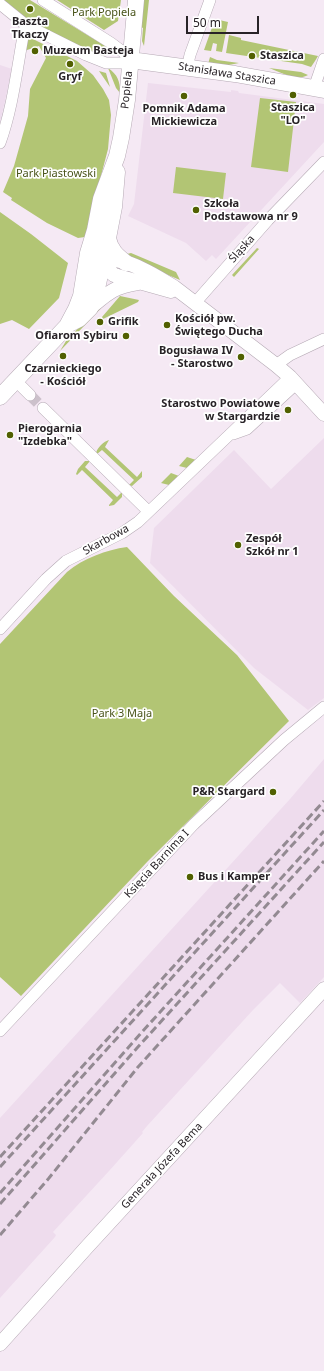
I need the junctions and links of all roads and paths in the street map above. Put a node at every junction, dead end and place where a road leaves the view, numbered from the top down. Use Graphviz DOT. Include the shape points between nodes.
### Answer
graph roads {
  1 [pos="43,0"];
  2 [pos="136,0"];
  3 [pos="210,0"];
  4 [pos="0,4"];
  5 [pos="26,25"];
  6 [pos="324,59"];
  7 [pos="130,60"];
  8 [pos="187,68"];
  9 [pos="319,89"];
  10 [pos="0,142"];
  11 [pos="324,162"];
  12 [pos="102,234"];
  13 [pos="95,261"];
  14 [pos="126,263"];
  15 [pos="138,282"];
  16 [pos="193,302"];
  17 [pos="90,308"];
  18 [pos="67,326"];
  19 [pos="324,339"];
  20 [pos="276,366"];
  21 [pos="16,381"];
  22 [pos="293,381"];
  23 [pos="30,395"];
  24 [pos="0,397"];
  25 [pos="43,408"];
  26 [pos="324,414"];
  27 [pos="148,511"];
  28 [pos="2,622"];
  29 [pos="324,708"];
  30 [pos="324,989"];
  31 [pos="0,1031"];
  32 [pos="0,1344"];
  1 -- 7 [label="street" via="111,43"];
  2 -- 7 [label="main road, Popiela"];
  3 -- 8 [label="street"];
  4 -- 5 [label="street"];
  5 -- 7 [label="street" via="100,60 122,63"];
  5 -- 10 [label="street" via="11,104"];
  6 -- 9 [label="street"];
  7 -- 8 [label="main road, Stanisława Staszica"];
  7 -- 12 [label="main road, Popiela" via="114,207"];
  8 -- 9 [label="main road, Stanisława Staszica"];
  11 -- 16 [label="street, Śląska"];
  12 -- 13 [label="main road, Popiela"];
  12 -- 14 [label="main road" via="114,252"];
  13 -- 14 [label="street" via="114,260"];
  13 -- 15 [label="street" via="111,273"];
  13 -- 17 [label="main road" via="96,293"];
  13 -- 18 [label="main road" via="85,277 81,296"];
  14 -- 16 [label="street" via="158,277"];
  15 -- 16 [label="street" via="171,291"];
  15 -- 17 [label="street" via="115,288"];
  16 -- 20 [label="street"];
  17 -- 18 [label="main road"];
  18 -- 21 [label="main road"];
  19 -- 20 [label="street" via="290,355"];
  20 -- 22 [label="street"];
  21 -- 23 [label="street"];
  21 -- 24 [label="main road"];
  22 -- 26 [label="street"];
  22 -- 27 [label="street, Skarbowa"];
  25 -- 27 [label="street"];
  27 -- 28 [label="street, Skarbowa" via="122,533 66,561"];
  29 -- 31 [label="street, Księcia Barnima I" via="284,740 199,820"];
  30 -- 32 [label="street, Generała Józefa Bema"];
}
